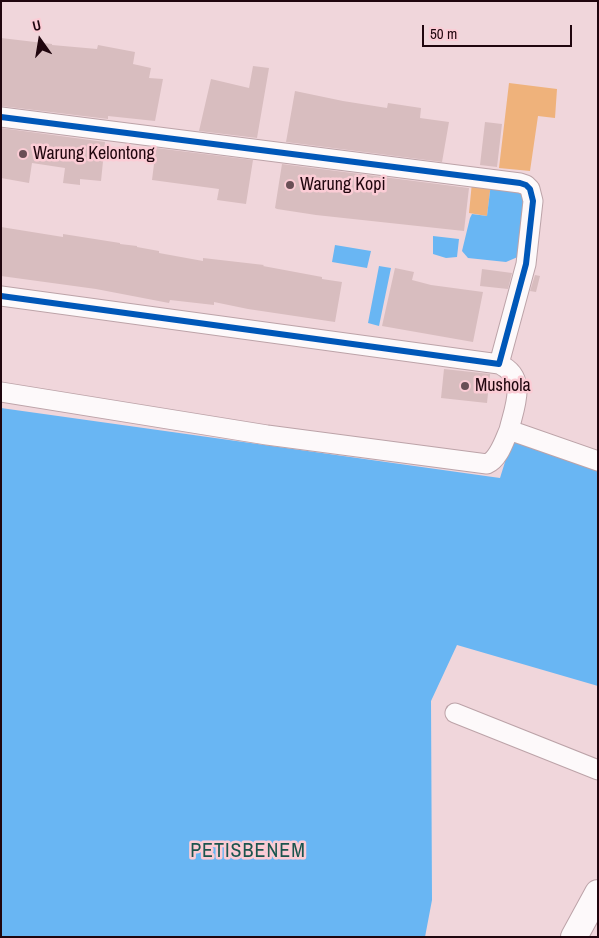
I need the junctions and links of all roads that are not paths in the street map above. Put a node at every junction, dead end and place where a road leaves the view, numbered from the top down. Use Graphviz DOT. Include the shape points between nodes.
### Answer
graph roads {
  1 [pos="1,117"];
  2 [pos="1,296"];
  3 [pos="499,364"];
  4 [pos="1,392"];
  5 [pos="509,430"];
  6 [pos="598,461"];
  7 [pos="455,714"];
  8 [pos="598,770"];
  9 [pos="598,893"];
  10 [pos="574,937"];
  1 -- 3 [label="street" via="526,185 533,201 526,264"];
  2 -- 3 [label="street"];
  3 -- 5 [label="street" via="516,377 517,391"];
  4 -- 5 [label="street" via="267,435 487,464 496,457"];
  5 -- 6 [label="street"];
  7 -- 8 [label="street"];
  9 -- 10 [label="main road"];
}
